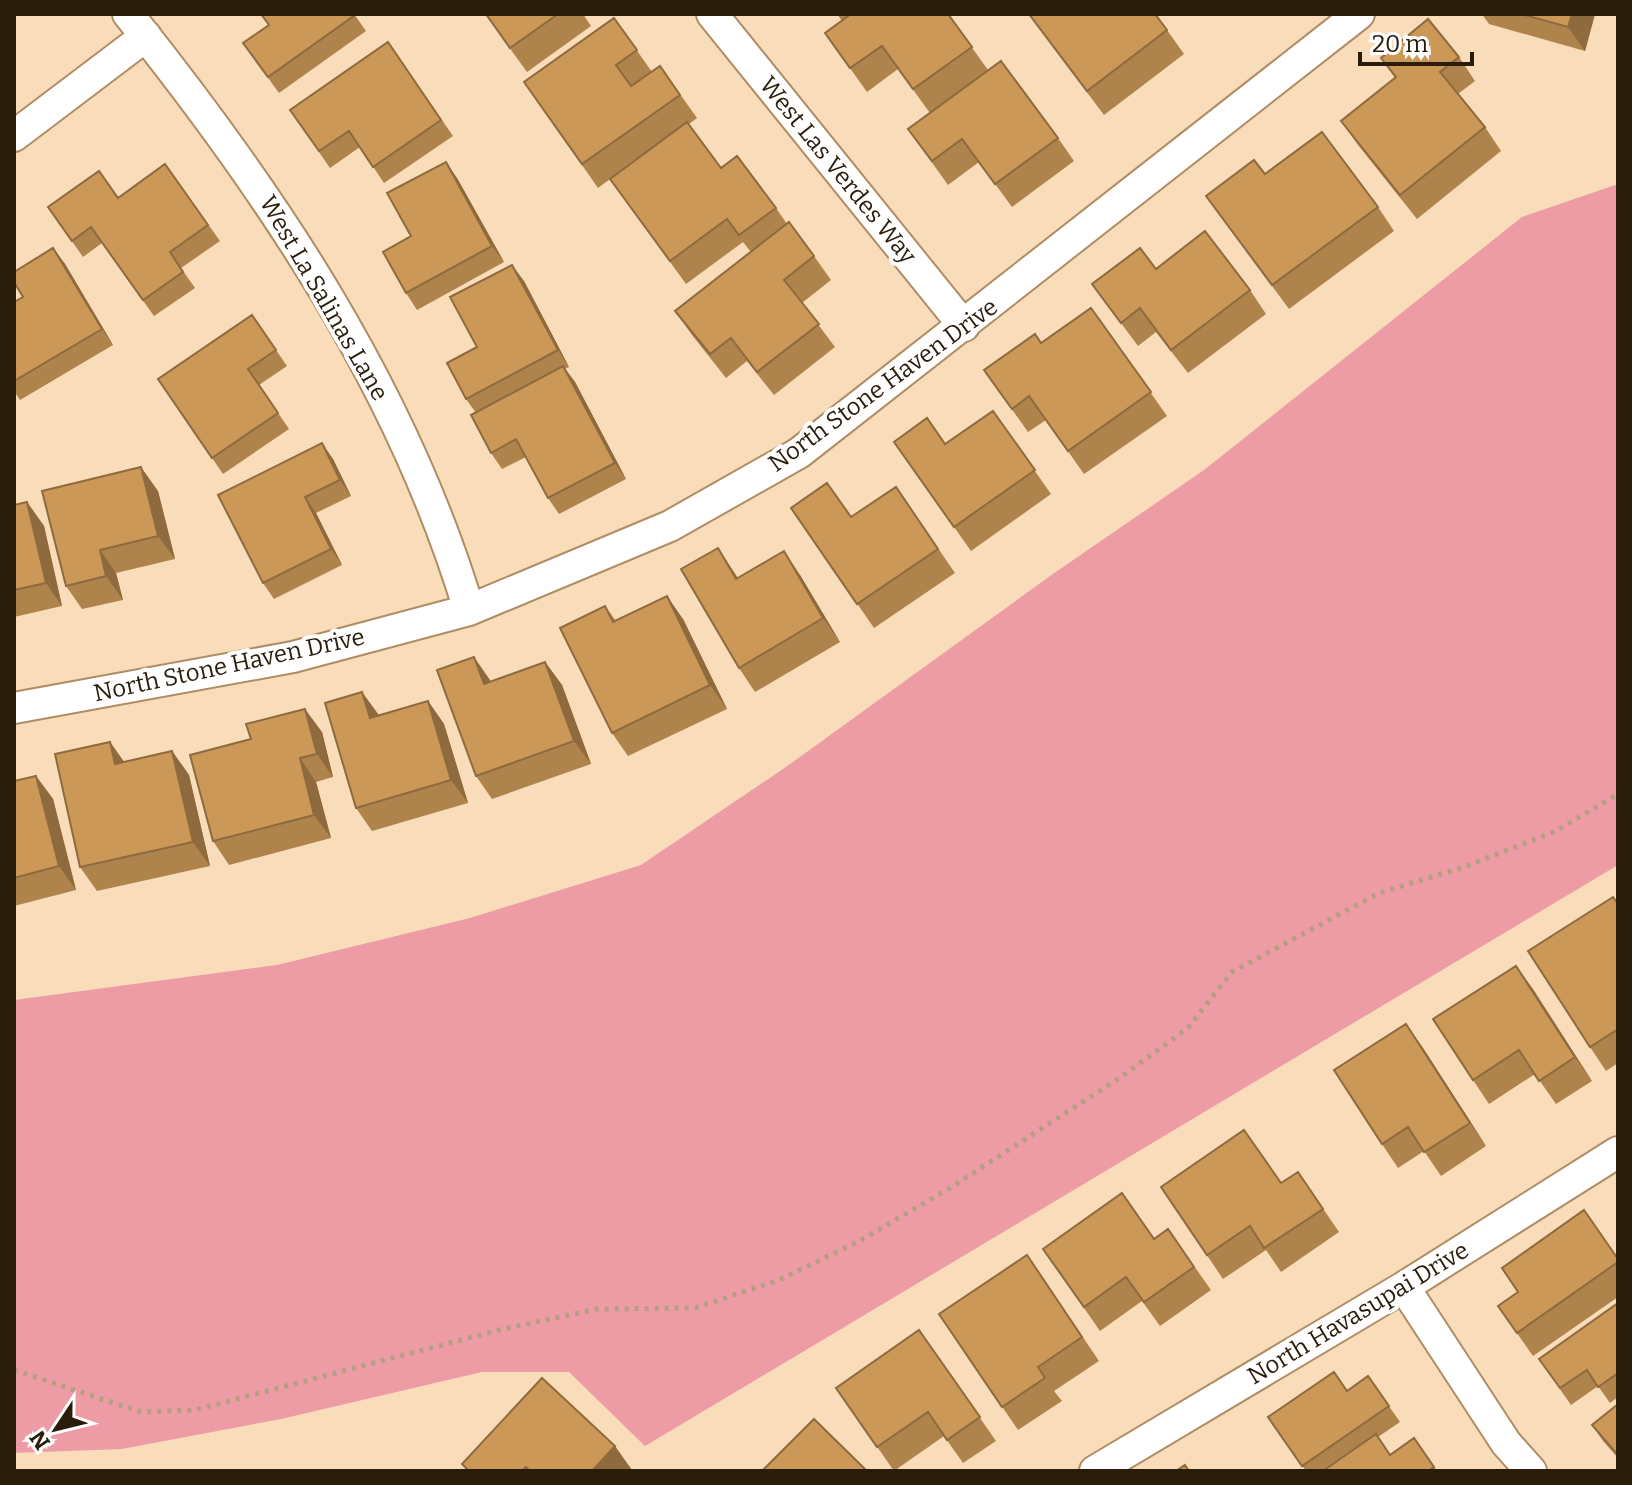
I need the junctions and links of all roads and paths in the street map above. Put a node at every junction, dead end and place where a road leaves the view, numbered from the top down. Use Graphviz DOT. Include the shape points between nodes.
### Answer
graph roads {
  1 [pos="712,14"];
  2 [pos="1359,14"];
  3 [pos="137,25"];
  4 [pos="14,136"];
  5 [pos="964,326"];
  6 [pos="469,610"];
  7 [pos="14,708"];
  8 [pos="1618,794"];
  9 [pos="1618,1152"];
  10 [pos="1404,1287"];
  11 [pos="14,1370"];
  12 [pos="1095,1471"];
  13 [pos="1531,1471"];
  1 -- 5 [label="street, West Las Verdes Way"];
  2 -- 5 [label="street, North Stone Haven Drive"];
  3 -- 4 [label="street"];
  3 -- 6 [label="street, West La Salinas Lane" via="248,168 330,297 438,514"];
  5 -- 6 [label="street, North Stone Haven Drive" via="799,453 670,526"];
  6 -- 7 [label="street, North Stone Haven Drive" via="293,657"];
  8 -- 11 [label="path" via="1556,831 1379,893 1232,972 1188,1028 1107,1087 950,1188 779,1280 695,1308 597,1309 499,1330 195,1410 141,1412"];
  9 -- 10 [label="street, North Havasupai Drive"];
  10 -- 12 [label="street, North Havasupai Drive"];
  10 -- 13 [label="street" via="1506,1443"];
}
